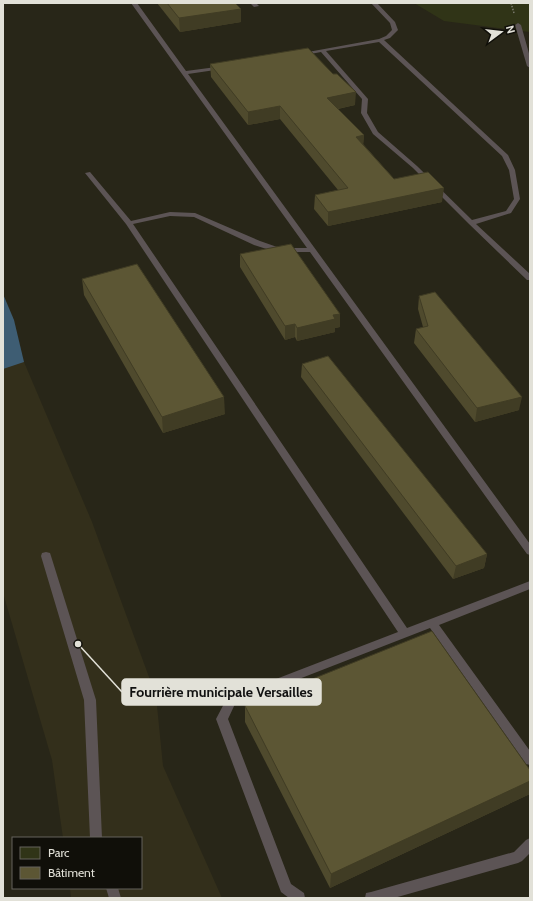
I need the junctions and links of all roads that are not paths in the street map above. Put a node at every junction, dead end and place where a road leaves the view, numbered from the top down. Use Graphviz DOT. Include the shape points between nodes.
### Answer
graph roads {
  1 [pos="134,3"];
  2 [pos="374,3"];
  3 [pos="518,25"];
  4 [pos="521,39"];
  5 [pos="530,39"];
  6 [pos="380,40"];
  7 [pos="322,50"];
  8 [pos="292,55"];
  9 [pos="231,65"];
  10 [pos="530,66"];
  11 [pos="185,73"];
  12 [pos="88,173"];
  13 [pos="129,223"];
  14 [pos="471,223"];
  15 [pos="313,250"];
  16 [pos="530,278"];
  17 [pos="530,551"];
  18 [pos="46,556"];
  19 [pos="530,585"];
  20 [pos="432,623"];
  21 [pos="405,633"];
  22 [pos="530,760"];
  23 [pos="96,837"];
  24 [pos="530,844"];
  25 [pos="299,898"];
  26 [pos="371,898"];
  1 -- 11 [label="lane"];
  2 -- 6 [label="lane" via="393,23 395,30"];
  3 -- 4 [label="lane"];
  4 -- 5 [label="lane"];
  4 -- 10 [label="lane"];
  6 -- 7 [label="lane"];
  6 -- 14 [label="lane" via="505,155 512,170 517,199 509,212"];
  7 -- 8 [label="lane"];
  7 -- 14 [label="lane" via="365,99 364,112 375,133 415,167"];
  9 -- 11 [label="lane"];
  11 -- 15 [label="lane"];
  12 -- 13 [label="lane"];
  13 -- 15 [label="lane" via="170,214 195,215 279,250"];
  13 -- 21 [label="lane"];
  14 -- 16 [label="lane"];
  15 -- 17 [label="lane"];
  18 -- 23 [label="lane" via="90,700"];
  19 -- 20 [label="lane"];
  20 -- 21 [label="lane"];
  20 -- 22 [label="lane"];
  21 -- 25 [label="lane" via="231,701 222,719 286,888"];
  24 -- 26 [label="lane" via="518,857"];
}
